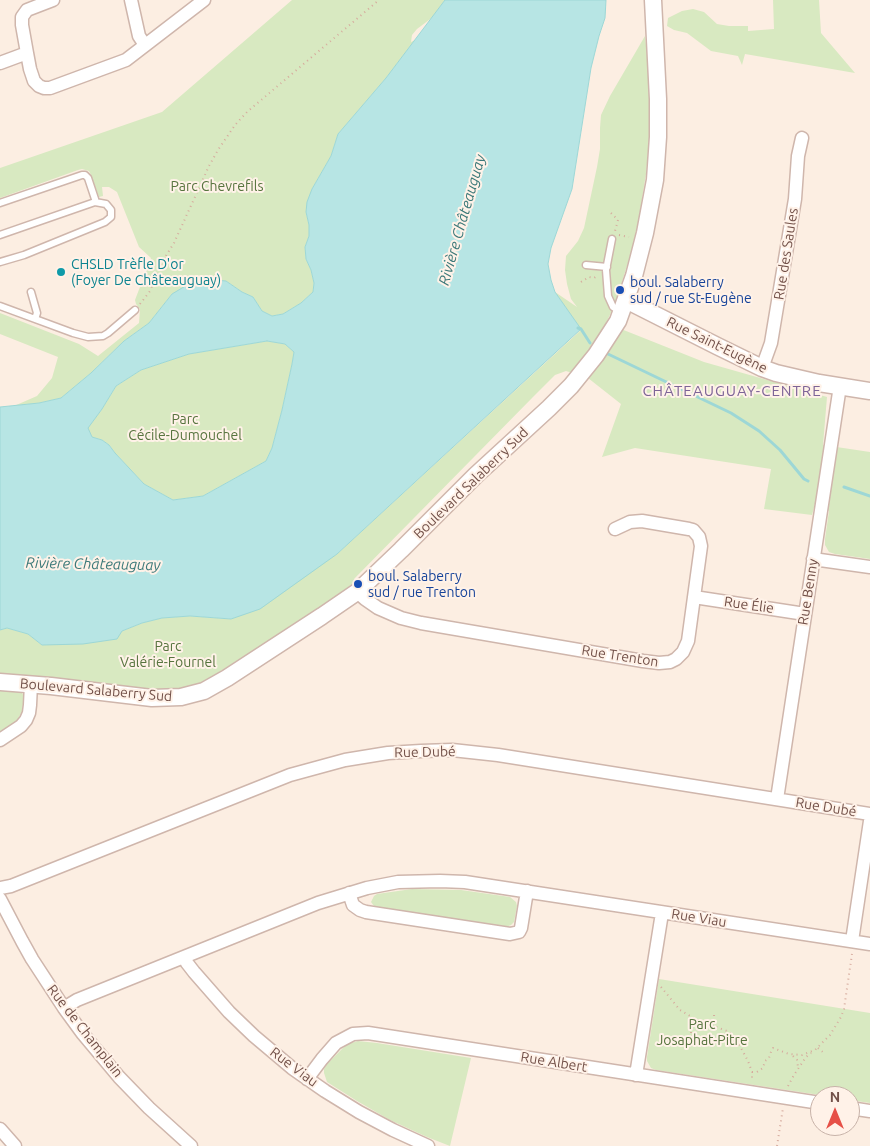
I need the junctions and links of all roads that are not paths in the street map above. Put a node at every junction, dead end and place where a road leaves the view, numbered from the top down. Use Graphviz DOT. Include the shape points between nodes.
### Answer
graph roads {
  1 [pos="53,0"];
  2 [pos="131,0"];
  3 [pos="204,0"];
  4 [pos="652,0"];
  5 [pos="145,45"];
  6 [pos="27,53"];
  7 [pos="0,63"];
  8 [pos="802,138"];
  9 [pos="96,202"];
  10 [pos="0,203"];
  11 [pos="0,235"];
  12 [pos="612,239"];
  13 [pos="0,262"];
  14 [pos="586,265"];
  15 [pos="607,267"];
  16 [pos="31,292"];
  17 [pos="0,306"];
  18 [pos="624,306"];
  19 [pos="135,310"];
  20 [pos="35,319"];
  21 [pos="762,368"];
  22 [pos="840,386"];
  23 [pos="870,391"];
  24 [pos="615,529"];
  25 [pos="814,558"];
  26 [pos="870,567"];
  27 [pos="357,592"];
  28 [pos="694,597"];
  29 [pos="805,614"];
  30 [pos="0,682"];
  31 [pos="31,684"];
  32 [pos="0,740"];
  33 [pos="777,799"];
  34 [pos="870,814"];
  35 [pos="870,821"];
  36 [pos="0,888"];
  37 [pos="527,891"];
  38 [pos="348,893"];
  39 [pos="0,899"];
  40 [pos="662,913"];
  41 [pos="870,944"];
  42 [pos="852,946"];
  43 [pos="184,957"];
  44 [pos="64,1008"];
  45 [pos="636,1075"];
  46 [pos="308,1079"];
  47 [pos="810,1101"];
  48 [pos="0,1130"];
  49 [pos="177,1142"];
  50 [pos="15,1146"];
  51 [pos="191,1146"];
  52 [pos="428,1146"];
  1 -- 6 [label="street" via="27,10 22,17"];
  2 -- 5 [label="street" via="139,36"];
  3 -- 5 [label="street"];
  4 -- 18 [label="street, Boulevard Salaberry Sud" via="658,106 656,165 645,233"];
  5 -- 6 [label="street" via="126,60 50,88 39,86 34,81"];
  6 -- 7 [label="street"];
  8 -- 21 [label="street, Rue des Saules" via="772,343"];
  9 -- 10 [label="lane" via="88,178 82,175"];
  9 -- 11 [label="lane"];
  9 -- 13 [label="lane" via="106,204 111,210 111,217 105,222"];
  12 -- 15 [label="lane"];
  14 -- 15 [label="lane"];
  15 -- 18 [label="lane" via="609,300 613,307"];
  16 -- 20 [label="lane" via="37,313"];
  17 -- 20 [label="lane"];
  18 -- 21 [label="street, Rue Saint-Eugène"];
  18 -- 27 [label="street, Boulevard Salaberry Sud" via="596,355 571,386"];
  19 -- 20 [label="lane" via="103,336 82,335"];
  21 -- 22 [label="street, Rue Saint-Eugène"];
  22 -- 23 [label="street, Rue Saint-Eugène"];
  22 -- 25 [label="street, Rue Benny"];
  24 -- 28 [label="street, Rue Trenton" via="642,521 693,530 699,537 700,546"];
  25 -- 26 [label="street"];
  25 -- 29 [label="street, Rue Benny"];
  27 -- 28 [label="street, Rue Trenton" via="378,608 421,623 659,663 676,659 686,646"];
  27 -- 31 [label="street, Boulevard Salaberry Sud" via="243,668 197,694 181,698 152,698"];
  28 -- 29 [label="street, Rue Élie"];
  29 -- 33 [label="street, Rue Benny"];
  30 -- 31 [label="street, Boulevard Salaberry Sud"];
  31 -- 32 [label="street" via="26,720"];
  33 -- 34 [label="street, Rue Dubé"];
  33 -- 36 [label="street, Rue Dubé" via="481,753 437,750 380,754 338,761 290,776"];
  35 -- 42 [label="street"];
  37 -- 38 [label="street, Rue Viau" via="440,881 383,884"];
  37 -- 38 [label="street" via="521,928 519,932 510,934 366,912 354,905"];
  37 -- 40 [label="street, Rue Viau"];
  38 -- 43 [label="street, Rue Viau"];
  39 -- 44 [label="street, Rue de Champlain" via="22,942"];
  40 -- 42 [label="street, Rue Viau"];
  40 -- 45 [label="street"];
  41 -- 42 [label="street, Rue Viau"];
  43 -- 44 [label="street, Rue Viau"];
  43 -- 46 [label="street, Rue Viau" via="229,1012"];
  44 -- 49 [label="street, Rue de Champlain" via="94,1048"];
  45 -- 46 [label="street, Rue Albert" via="361,1033 336,1043"];
  45 -- 47 [label="street, Rue Albert"];
  46 -- 52 [label="street, Rue Viau" via="377,1121"];
  48 -- 50 [label="street"];
  49 -- 51 [label="street, Rue de Champlain"];
}
